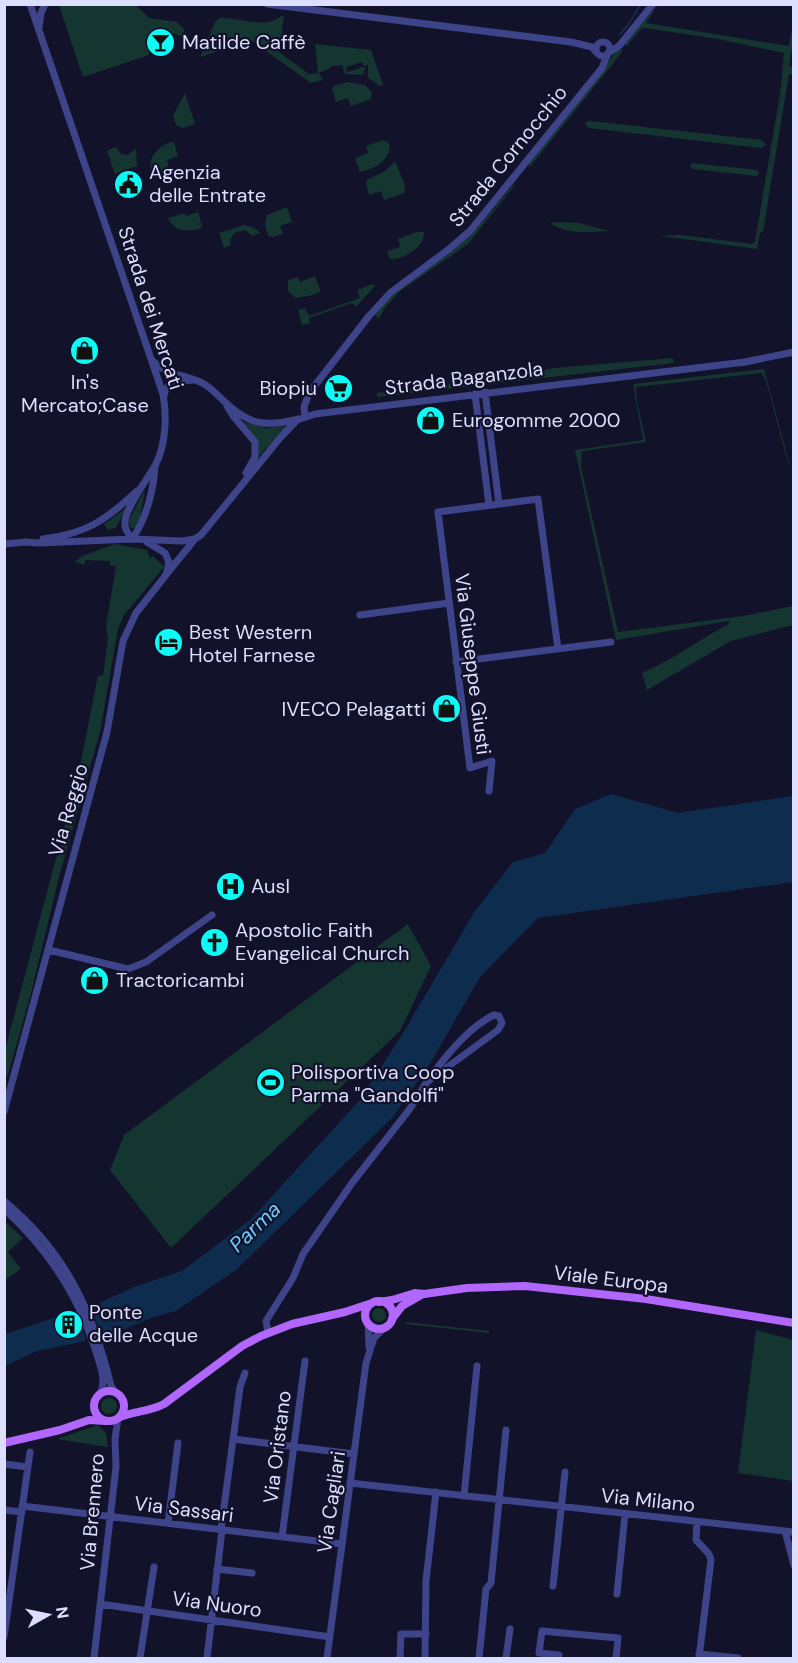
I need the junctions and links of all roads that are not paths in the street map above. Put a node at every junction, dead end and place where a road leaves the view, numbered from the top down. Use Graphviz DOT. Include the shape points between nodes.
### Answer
graph roads {
  1 [pos="30,4"];
  2 [pos="45,4"];
  3 [pos="267,4"];
  4 [pos="653,4"];
  5 [pos="39,28"];
  6 [pos="622,41"];
  7 [pos="571,42"];
  8 [pos="603,42"];
  9 [pos="597,53"];
  10 [pos="608,53"];
  11 [pos="597,72"];
  12 [pos="793,352"];
  13 [pos="151,356"];
  14 [pos="195,380"];
  15 [pos="485,393"];
  16 [pos="475,394"];
  17 [pos="164,398"];
  18 [pos="224,401"];
  19 [pos="302,418"];
  20 [pos="156,465"];
  21 [pos="239,488"];
  22 [pos="140,489"];
  23 [pos="499,504"];
  24 [pos="489,506"];
  25 [pos="132,539"];
  26 [pos="142,539"];
  27 [pos="195,539"];
  28 [pos="24,542"];
  29 [pos="4,544"];
  30 [pos="165,576"];
  31 [pos="449,603"];
  32 [pos="360,615"];
  33 [pos="611,642"];
  34 [pos="558,649"];
  35 [pos="456,662"];
  36 [pos="489,791"];
  37 [pos="212,915"];
  38 [pos="49,950"];
  39 [pos="424,1086"];
  40 [pos="4,1112"];
  41 [pos="4,1201"];
  42 [pos="4,1209"];
  43 [pos="47,1250"];
  44 [pos="424,1294"];
  45 [pos="376,1302"];
  46 [pos="345,1312"];
  47 [pos="368,1323"];
  48 [pos="794,1323"];
  49 [pos="387,1325"];
  50 [pos="268,1333"];
  51 [pos="369,1351"];
  52 [pos="305,1361"];
  53 [pos="477,1366"];
  54 [pos="245,1373"];
  55 [pos="107,1384"];
  56 [pos="119,1396"];
  57 [pos="174,1396"];
  58 [pos="97,1398"];
  59 [pos="118,1418"];
  60 [pos="105,1420"];
  61 [pos="74,1424"];
  62 [pos="506,1430"];
  63 [pos="233,1439"];
  64 [pos="115,1441"];
  65 [pos="4,1443"];
  66 [pos="178,1443"];
  67 [pos="294,1446"];
  68 [pos="30,1452"];
  69 [pos="354,1454"];
  70 [pos="4,1464"];
  71 [pos="28,1467"];
  72 [pos="565,1472"];
  73 [pos="350,1483"];
  74 [pos="436,1492"];
  75 [pos="464,1496"];
  76 [pos="499,1500"];
  77 [pos="561,1507"];
  78 [pos="22,1509"];
  79 [pos="4,1510"];
  80 [pos="625,1514"];
  81 [pos="110,1516"];
  82 [pos="697,1522"];
  83 [pos="168,1523"];
  84 [pos="222,1530"];
  85 [pos="785,1531"];
  86 [pos="794,1532"];
  87 [pos="282,1537"];
  88 [pos="342,1544"];
  89 [pos="794,1565"];
  90 [pos="154,1567"];
  91 [pos="217,1569"];
  92 [pos="252,1573"];
  93 [pos="553,1586"];
  94 [pos="8,1587"];
  95 [pos="617,1594"];
  96 [pos="100,1604"];
  97 [pos="147,1610"];
  98 [pos="211,1620"];
  99 [pos="510,1629"];
  100 [pos="426,1634"];
  101 [pos="4,1636"];
  102 [pos="330,1636"];
  103 [pos="699,1656"];
  104 [pos="559,1657"];
  105 [pos="94,1659"];
  106 [pos="140,1659"];
  107 [pos="207,1659"];
  108 [pos="327,1659"];
  109 [pos="400,1659"];
  110 [pos="425,1659"];
  111 [pos="479,1659"];
  112 [pos="506,1659"];
  113 [pos="616,1659"];
  114 [pos="738,1659"];
  1 -- 5 [label="street, Strada dei Mercati"];
  2 -- 5 [label="street"];
  3 -- 7 [label="street"];
  4 -- 6 [label="street, Strada Cornocchio"];
  5 -- 13 [label="street, Strada dei Mercati"];
  6 -- 8 [label="street"];
  6 -- 10 [label="street, Strada Cornocchio"];
  7 -- 8 [label="street"];
  7 -- 9 [label="street" via="592,47"];
  8 -- 9 [label="street" via="596,45"];
  8 -- 10 [label="street" via="609,46"];
  9 -- 10 [label="street"];
  9 -- 11 [label="street"];
  10 -- 11 [label="street, Strada Cornocchio"];
  11 -- 19 [label="street, Strada Cornocchio" via="470,231 378,305 309,393"];
  12 -- 15 [label="street, Strada Baganzola" via="745,362"];
  13 -- 14 [label="street" via="160,367"];
  13 -- 17 [label="street, Strada dei Mercati"];
  14 -- 17 [label="street" via="170,384"];
  14 -- 18 [label="street"];
  15 -- 16 [label="street, Strada Baganzola"];
  15 -- 23 [label="street"];
  16 -- 19 [label="street, Strada Baganzola" via="328,411"];
  16 -- 24 [label="street"];
  17 -- 20 [label="street, Strada dei Mercati" via="163,440"];
  18 -- 19 [label="street, Strada Baganzola" via="240,415 259,423"];
  18 -- 21 [label="street" via="256,446"];
  19 -- 21 [label="street" via="276,441"];
  20 -- 22 [label="street, Strada dei Mercati"];
  20 -- 25 [label="street, Strada dei Mercati" via="144,518"];
  21 -- 27 [label="street"];
  22 -- 25 [label="street, Strada dei Mercati" via="125,520"];
  22 -- 28 [label="street, Strada dei Mercati" via="118,510 91,527 67,536"];
  23 -- 24 [label="street"];
  23 -- 34 [label="street" via="538,500"];
  24 -- 31 [label="street, Via Giuseppe Giusti" via="438,512"];
  25 -- 26 [label="street"];
  25 -- 28 [label="street, Strada dei Mercati"];
  26 -- 27 [label="street"];
  26 -- 30 [label="street" via="166,554 169,562"];
  27 -- 30 [label="street"];
  28 -- 29 [label="street, Strada dei Mercati"];
  30 -- 38 [label="street, Via Reggio" via="136,613 124,636 107,732"];
  31 -- 32 [label="street"];
  31 -- 35 [label="street, Via Giuseppe Giusti"];
  33 -- 34 [label="street"];
  34 -- 35 [label="street"];
  35 -- 36 [label="street, Via Giuseppe Giusti" via="470,768 492,761"];
  37 -- 38 [label="street" via="146,962 128,969"];
  38 -- 40 [label="street, Via Reggio"];
  39 -- 39 [label="street" via="498,1030 500,1016 489,1017 464,1038"];
  39 -- 50 [label="street" via="303,1254 266,1321"];
  41 -- 43 [label="street" via="33,1228"];
  42 -- 43 [label="street"];
  43 -- 55 [label="street" via="82,1315"];
  44 -- 45 [label="main road, Viale Europa"];
  44 -- 48 [label="main road, Viale Europa" via="525,1286 646,1299"];
  44 -- 49 [label="main road, Viale Europa" via="402,1306"];
  45 -- 46 [label="main road, Viale Europa"];
  45 -- 47 [label="main road" via="365,1313"];
  45 -- 49 [label="main road" via="390,1307 392,1314"];
  46 -- 47 [label="main road"];
  46 -- 50 [label="main road, Viale Europa"];
  47 -- 49 [label="main road" via="375,1328"];
  47 -- 51 [label="street, Via Cagliari"];
  49 -- 51 [label="street, Via Cagliari" via="375,1336"];
  50 -- 57 [label="main road, Viale Europa" via="242,1346"];
  51 -- 69 [label="street, Via Cagliari"];
  52 -- 67 [label="street, Via Oristano"];
  53 -- 75 [label="street"];
  54 -- 63 [label="street"];
  55 -- 56 [label="street"];
  55 -- 58 [label="street"];
  56 -- 57 [label="main road, Viale Europa" via="130,1406 142,1407"];
  56 -- 58 [label="main road" via="108,1391"];
  56 -- 59 [label="main road" via="123,1409"];
  57 -- 59 [label="main road, Viale Europa" via="155,1408"];
  58 -- 60 [label="main road" via="96,1414"];
  58 -- 61 [label="main road" via="89,1412"];
  59 -- 60 [label="main road"];
  59 -- 64 [label="street, Via Brennero"];
  60 -- 61 [label="main road"];
  60 -- 64 [label="street, Via Brennero"];
  61 -- 65 [label="main road"];
  62 -- 76 [label="street"];
  63 -- 67 [label="street"];
  63 -- 84 [label="street"];
  64 -- 81 [label="street, Via Brennero"];
  66 -- 83 [label="street"];
  67 -- 69 [label="street"];
  67 -- 87 [label="street, Via Oristano"];
  68 -- 71 [label="street"];
  69 -- 73 [label="street, Via Cagliari"];
  70 -- 71 [label="street"];
  71 -- 78 [label="street"];
  72 -- 77 [label="street"];
  73 -- 74 [label="street, Via Milano"];
  73 -- 88 [label="street, Via Cagliari"];
  74 -- 75 [label="street, Via Milano"];
  74 -- 100 [label="street" via="426,1581"];
  75 -- 76 [label="street, Via Milano"];
  76 -- 77 [label="street, Via Milano"];
  76 -- 111 [label="street"];
  77 -- 80 [label="street, Via Milano"];
  77 -- 93 [label="street"];
  78 -- 79 [label="street, Via Sassari"];
  78 -- 81 [label="street, Via Sassari"];
  78 -- 94 [label="street"];
  80 -- 82 [label="street, Via Milano"];
  80 -- 95 [label="street"];
  81 -- 83 [label="street, Via Sassari"];
  81 -- 96 [label="street, Via Brennero"];
  82 -- 85 [label="street, Via Milano"];
  82 -- 103 [label="street" via="696,1540 711,1560"];
  83 -- 84 [label="street, Via Sassari"];
  84 -- 87 [label="street, Via Sassari"];
  84 -- 91 [label="street"];
  85 -- 86 [label="street, Via Milano"];
  85 -- 89 [label="street"];
  87 -- 88 [label="street, Via Sassari"];
  88 -- 102 [label="street, Via Cagliari"];
  90 -- 97 [label="street"];
  91 -- 92 [label="street"];
  91 -- 98 [label="street"];
  94 -- 101 [label="street"];
  96 -- 97 [label="street, Via Nuoro"];
  96 -- 105 [label="street, Via Brennero"];
  97 -- 98 [label="street, Via Nuoro"];
  97 -- 106 [label="street"];
  98 -- 102 [label="street, Via Nuoro"];
  98 -- 107 [label="street"];
  99 -- 112 [label="street"];
  100 -- 109 [label="street" via="401,1634"];
  100 -- 110 [label="street"];
  102 -- 108 [label="street, Via Cagliari"];
  103 -- 114 [label="street"];
  104 -- 113 [label="street" via="539,1653 542,1631 618,1638"];
}
